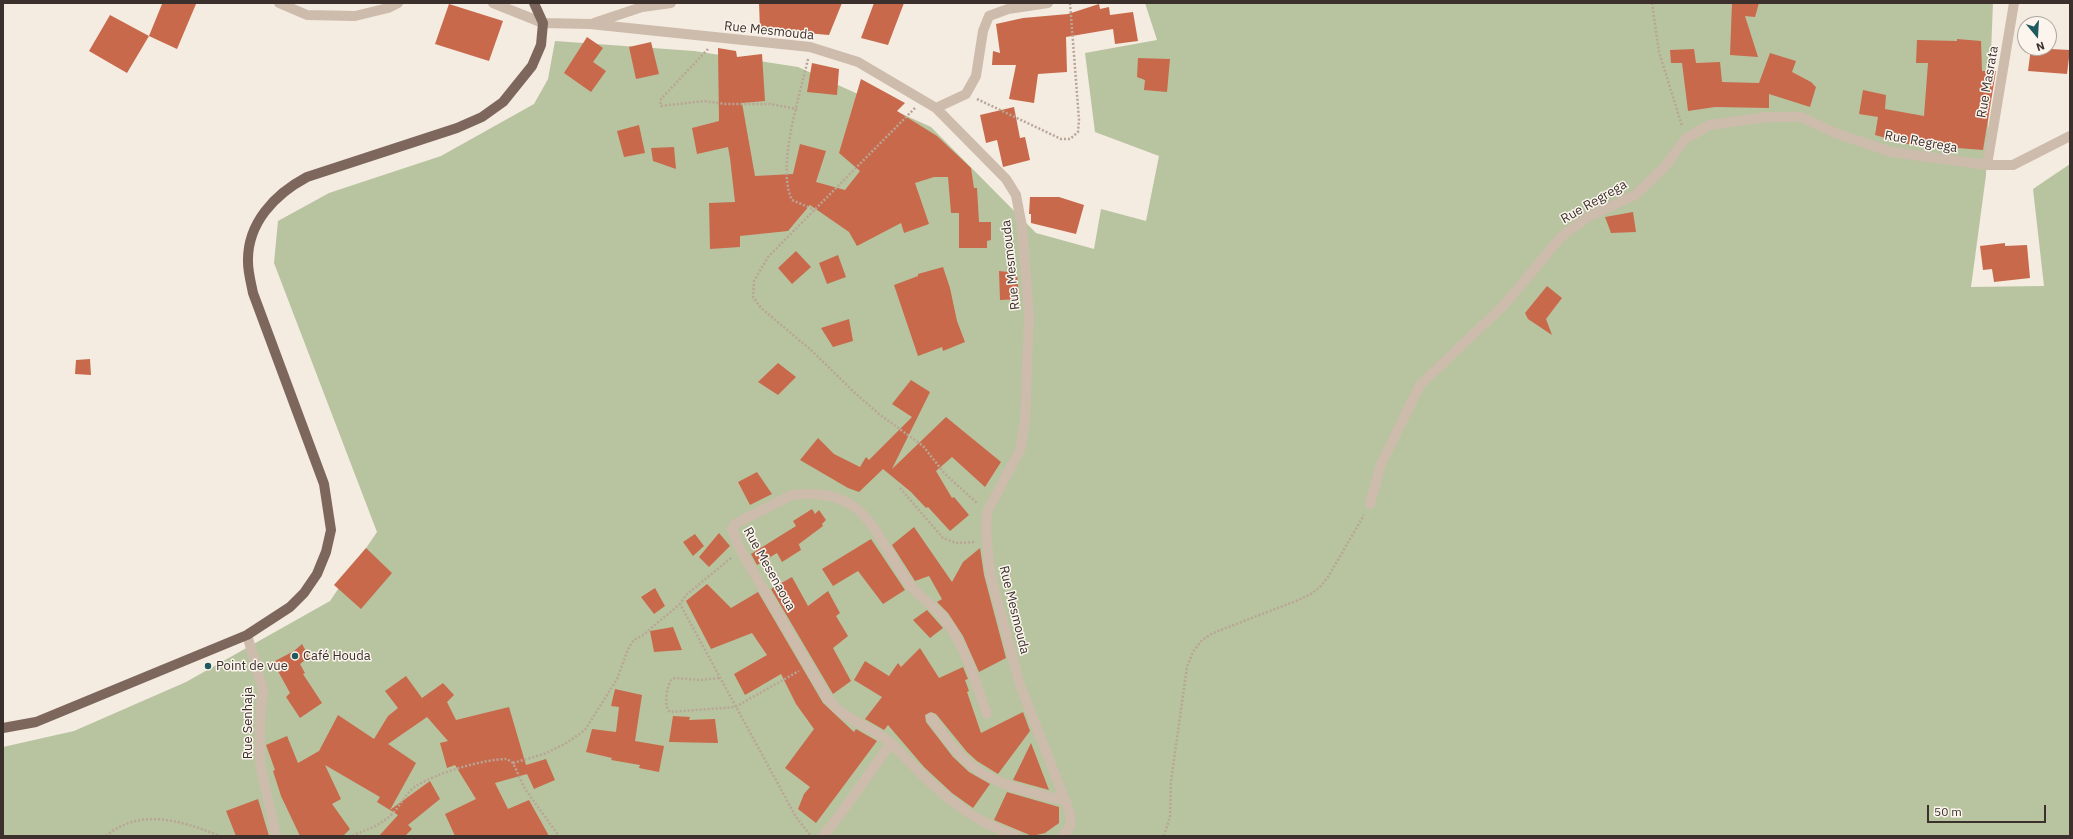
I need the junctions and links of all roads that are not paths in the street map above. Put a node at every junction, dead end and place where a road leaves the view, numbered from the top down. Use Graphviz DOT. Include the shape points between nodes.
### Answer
graph roads {
  1 [pos="278,3"];
  2 [pos="398,3"];
  3 [pos="493,3"];
  4 [pos="534,3"];
  5 [pos="671,3"];
  6 [pos="1048,3"];
  7 [pos="2014,3"];
  8 [pos="543,23"];
  9 [pos="590,24"];
  10 [pos="936,108"];
  11 [pos="2070,136"];
  12 [pos="1987,165"];
  13 [pos="1370,504"];
  14 [pos="247,635"];
  15 [pos="987,714"];
  16 [pos="931,718"];
  17 [pos="3,728"];
  18 [pos="891,744"];
  19 [pos="1066,801"];
  20 [pos="276,836"];
  21 [pos="823,836"];
  22 [pos="1017,836"];
  23 [pos="1063,836"];
  1 -- 2 [label="street" via="307,15 355,16"];
  3 -- 8 [label="street"];
  4 -- 8 [label="main road"];
  5 -- 9 [label="street" via="642,8"];
  6 -- 10 [label="street" via="1008,9 988,16 976,76 966,94"];
  7 -- 12 [label="street, Rue Masrata"];
  8 -- 9 [label="street, Rue Mesmouda"];
  8 -- 14 [label="main road" via="541,45 532,66 503,102 482,117 457,128 308,177 276,198 262,215 250,240 248,263 253,293 324,484 331,530 317,574 304,593 290,607"];
  9 -- 10 [label="street, Rue Mesmouda" via="810,47 858,62"];
  10 -- 19 [label="street, Rue Mesmouda" via="1006,179 1016,195 1022,227 1030,315 1026,422 1020,450 987,512 987,541 990,573 1020,685"];
  11 -- 12 [label="street, Rue Regrega" via="2013,165"];
  12 -- 13 [label="street, Rue Regrega" via="1891,152 1835,133 1801,117 1767,117 1710,125 1686,138 1664,168 1635,195 1588,217 1560,237 1505,304 1420,385 1381,464"];
  14 -- 17 [label="main road" via="36,722"];
  14 -- 20 [label="street, Rue Senhaja" via="263,689 260,763"];
  15 -- 18 [label="street, Rue Mesenaoua" via="951,628 932,605 912,587 865,514 840,499 815,494 792,495 735,524 733,534 741,551 834,707 880,734"];
  16 -- 19 [label="street" via="963,758 985,774 1018,788"];
  18 -- 21 [label="street"];
  18 -- 22 [label="street" via="922,776 954,803 981,821"];
  19 -- 23 [label="street, Rue Mesmouda" via="1070,825"];
}
